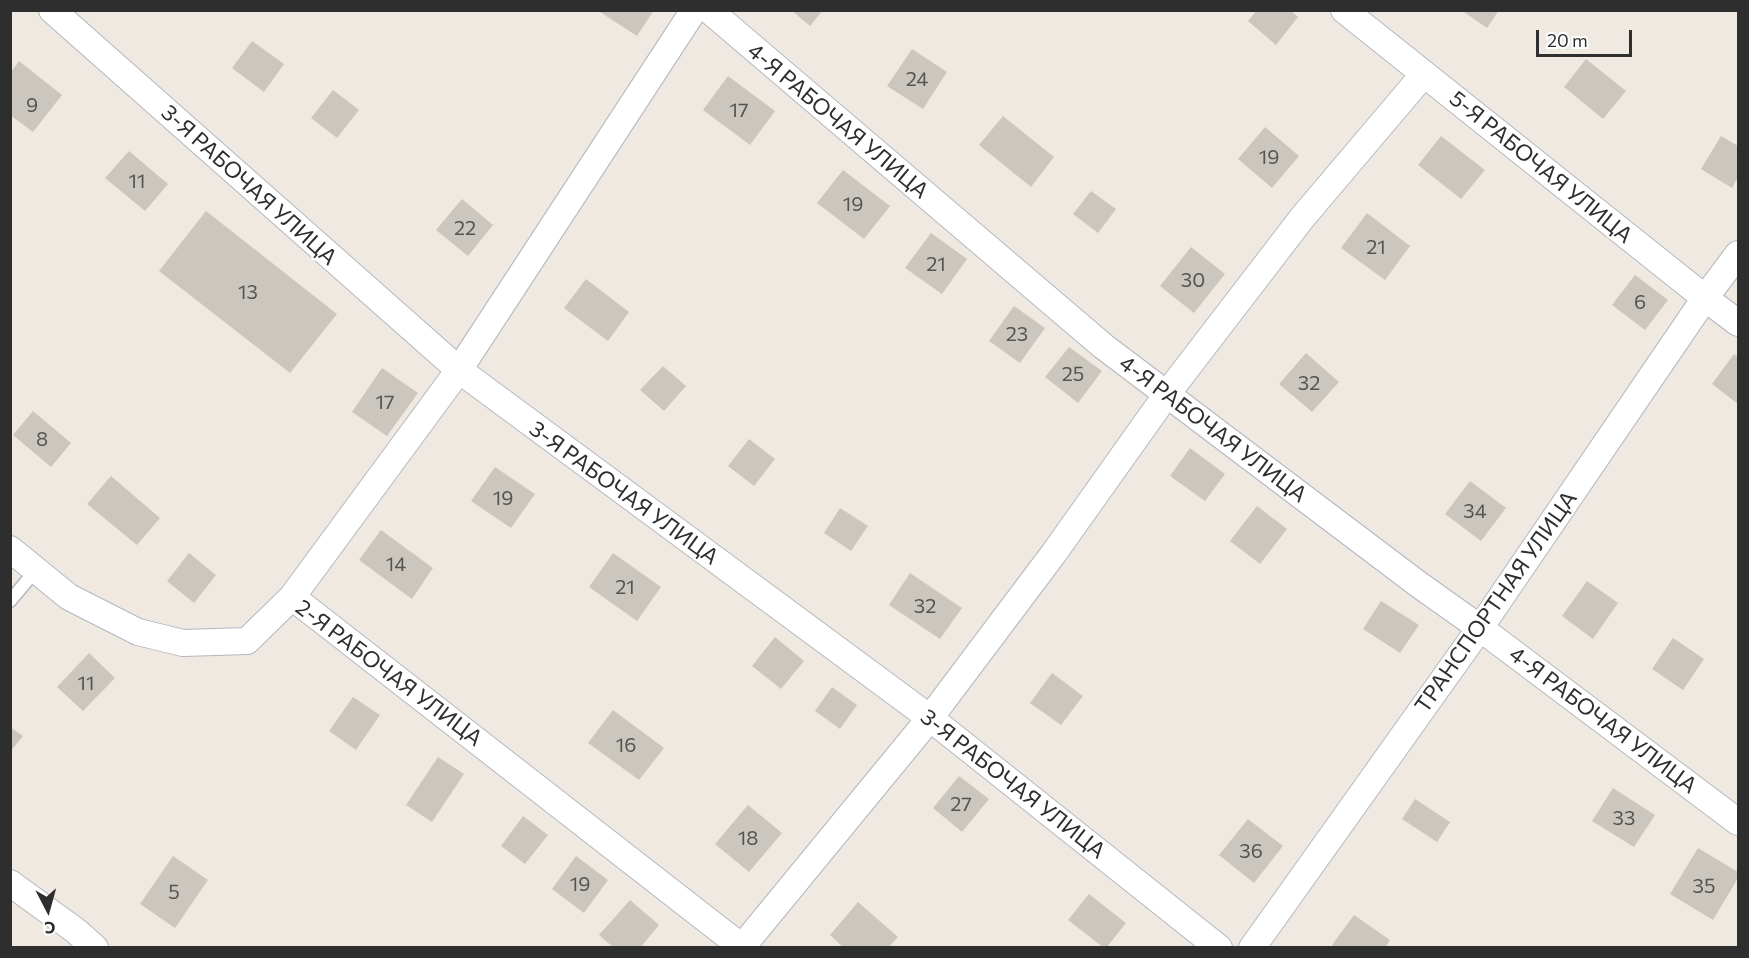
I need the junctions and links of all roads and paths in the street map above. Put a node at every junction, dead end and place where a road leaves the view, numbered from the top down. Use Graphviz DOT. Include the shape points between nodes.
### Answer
graph roads {
  1 [pos="52,10"];
  2 [pos="694,10"];
  3 [pos="709,10"];
  4 [pos="1344,10"];
  5 [pos="1424,74"];
  6 [pos="1738,254"];
  7 [pos="1705,298"];
  8 [pos="1738,322"];
  9 [pos="459,370"];
  10 [pos="1167,394"];
  11 [pos="10,549"];
  12 [pos="36,570"];
  13 [pos="292,597"];
  14 [pos="10,602"];
  15 [pos="1480,628"];
  16 [pos="930,718"];
  17 [pos="1738,822"];
  18 [pos="10,884"];
  19 [pos="743,947"];
  20 [pos="95,948"];
  21 [pos="1219,948"];
  22 [pos="1252,948"];
  1 -- 9 [label="street, 3-Я РАБОЧАЯ УЛИЦА"];
  2 -- 9 [label="street"];
  3 -- 10 [label="street, 4-Я РАБОЧАЯ УЛИЦА" via="1103,346"];
  4 -- 5 [label="street, 5-Я РАБОЧАЯ УЛИЦА"];
  5 -- 7 [label="street, 5-Я РАБОЧАЯ УЛИЦА"];
  5 -- 10 [label="street" via="1302,218"];
  6 -- 7 [label="street, ТРАНСПОРТНАЯ УЛИЦА"];
  7 -- 8 [label="street, 5-Я РАБОЧАЯ УЛИЦА"];
  7 -- 15 [label="street, ТРАНСПОРТНАЯ УЛИЦА"];
  9 -- 13 [label="street"];
  9 -- 16 [label="street, 3-Я РАБОЧАЯ УЛИЦА"];
  10 -- 15 [label="street, 4-Я РАБОЧАЯ УЛИЦА"];
  10 -- 16 [label="street"];
  11 -- 12 [label="street, 2-Я РАБОЧАЯ УЛИЦА"];
  12 -- 13 [label="street, 2-Я РАБОЧАЯ УЛИЦА" via="69,597 138,632 183,643 247,641"];
  12 -- 14 [label="lane"];
  13 -- 19 [label="street, 2-Я РАБОЧАЯ УЛИЦА"];
  15 -- 17 [label="street, 4-Я РАБОЧАЯ УЛИЦА"];
  15 -- 22 [label="street, ТРАНСПОРТНАЯ УЛИЦА"];
  16 -- 19 [label="street"];
  16 -- 21 [label="street, 3-Я РАБОЧАЯ УЛИЦА"];
  18 -- 20 [label="street"];
}
